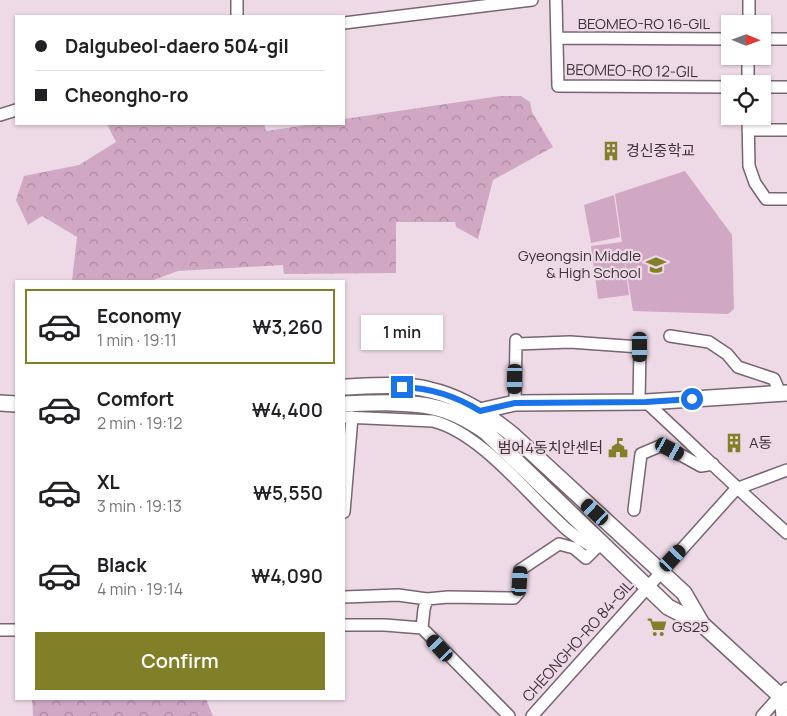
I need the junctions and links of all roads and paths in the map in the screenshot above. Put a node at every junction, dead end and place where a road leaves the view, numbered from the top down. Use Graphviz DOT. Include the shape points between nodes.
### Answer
graph roads {
  1 [pos="236,0"];
  2 [pos="532,0"];
  3 [pos="556,0"];
  4 [pos="749,0"];
  5 [pos="237,15"];
  6 [pos="749,15"];
  7 [pos="345,23"];
  8 [pos="557,38"];
  9 [pos="721,39"];
  10 [pos="771,39"];
  11 [pos="787,39"];
  12 [pos="721,87"];
  13 [pos="771,87"];
  14 [pos="787,87"];
  15 [pos="15,110"];
  16 [pos="0,115"];
  17 [pos="748,125"];
  18 [pos="748,130"];
  19 [pos="787,130"];
  20 [pos="787,199"];
  21 [pos="670,336"];
  22 [pos="345,387"];
  23 [pos="782,393"];
  24 [pos="642,402"];
  25 [pos="0,403"];
  26 [pos="515,403"];
  27 [pos="15,404"];
  28 [pos="345,404"];
  29 [pos="480,411"];
  30 [pos="348,417"];
  31 [pos="713,464"];
  32 [pos="787,470"];
  33 [pos="345,488"];
  34 [pos="736,489"];
  35 [pos="634,510"];
  36 [pos="787,533"];
  37 [pos="599,546"];
  38 [pos="661,572"];
  39 [pos="647,586"];
  40 [pos="345,598"];
  41 [pos="427,600"];
  42 [pos="345,625"];
  43 [pos="703,625"];
  44 [pos="422,628"];
  45 [pos="0,630"];
  46 [pos="15,630"];
  47 [pos="785,695"];
  48 [pos="509,716"];
  49 [pos="532,716"];
  50 [pos="762,716"];
  51 [pos="782,716"];
  1 -- 5 [label="street"];
  2 -- 7 [label="street"];
  3 -- 8 [label="street, BEOMEO-RO 12-GIL"];
  4 -- 6 [label="street"];
  8 -- 9 [label="street, BEOMEO-RO 16-GIL"];
  8 -- 12 [label="street, BEOMEO-RO 12-GIL" via="558,86"];
  10 -- 11 [label="street"];
  13 -- 14 [label="street"];
  15 -- 16 [label="street"];
  17 -- 18 [label="street"];
  18 -- 19 [label="street"];
  18 -- 20 [label="street" via="749,166 755,183 766,199"];
  21 -- 23 [label="street" via="709,342 738,366 774,379"];
  22 -- 29 [label="main road" via="430,390"];
  23 -- 24 [label="main road"];
  24 -- 26 [label="main road"];
  24 -- 26 [label="street" via="640,347 516,342"];
  24 -- 31 [label="street"];
  25 -- 27 [label="main road"];
  26 -- 29 [label="main road"];
  28 -- 37 [label="main road" via="426,406 473,423 499,443"];
  29 -- 38 [label="main road" via="514,436"];
  30 -- 33 [label="street"];
  30 -- 37 [label="street" via="433,421 459,431 492,457 562,526"];
  31 -- 34 [label="street"];
  31 -- 35 [label="street" via="701,466 660,446 641,454"];
  32 -- 34 [label="street"];
  34 -- 36 [label="street"];
  34 -- 38 [label="street, CHEONGHO-RO 84-GIL"];
  37 -- 39 [label="main road"];
  37 -- 41 [label="street" via="586,558 574,548 559,544 520,570 519,592 514,598 448,596"];
  38 -- 39 [label="street, CHEONGHO-RO 84-GIL"];
  38 -- 43 [label="main road" via="684,593"];
  39 -- 43 [label="main road" via="668,607"];
  39 -- 49 [label="street, CHEONGHO-RO 84-GIL"];
  40 -- 41 [label="street" via="398,595"];
  41 -- 44 [label="street"];
  42 -- 44 [label="street"];
  43 -- 47 [label="main road"];
  44 -- 48 [label="street"];
  45 -- 46 [label="street"];
  47 -- 50 [label="street"];
  47 -- 51 [label="street"];
}
